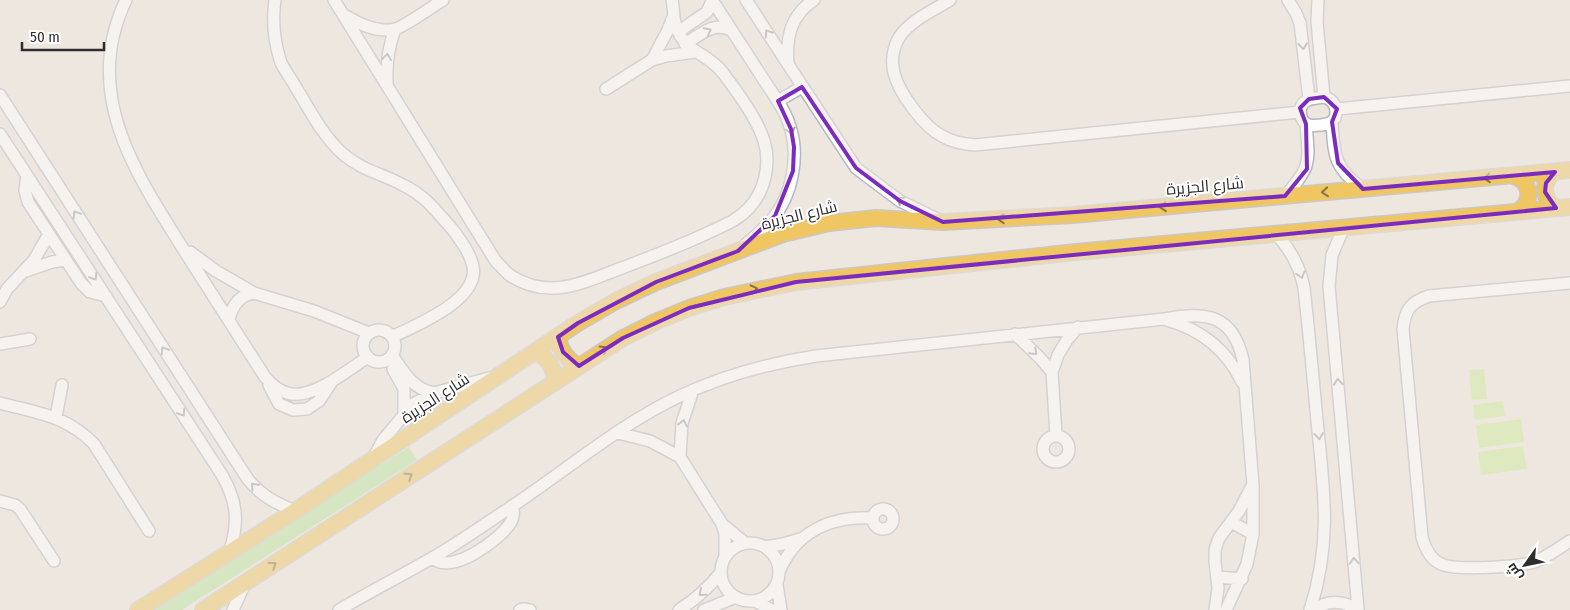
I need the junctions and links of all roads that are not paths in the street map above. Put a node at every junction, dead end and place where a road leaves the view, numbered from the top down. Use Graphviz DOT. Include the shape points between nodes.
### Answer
graph roads {
  1 [pos="126,0"];
  2 [pos="275,0"];
  3 [pos="334,0"];
  4 [pos="443,0"];
  5 [pos="672,0"];
  6 [pos="712,0"];
  7 [pos="746,0"];
  8 [pos="814,0"];
  9 [pos="950,0"];
  10 [pos="1288,0"];
  11 [pos="1318,0"];
  12 [pos="342,14"];
  13 [pos="674,14"];
  14 [pos="396,29"];
  15 [pos="731,30"];
  16 [pos="678,32"];
  17 [pos="686,44"];
  18 [pos="695,52"];
  19 [pos="652,60"];
  20 [pos="788,64"];
  21 [pos="387,86"];
  22 [pos="1570,86"];
  23 [pos="802,87"];
  24 [pos="606,89"];
  25 [pos="0,95"];
  26 [pos="1324,97"];
  27 [pos="1309,99"];
  28 [pos="778,101"];
  29 [pos="1336,109"];
  30 [pos="1300,112"];
  31 [pos="1332,122"];
  32 [pos="1306,124"];
  33 [pos="0,134"];
  34 [pos="1563,171"];
  35 [pos="27,176"];
  36 [pos="1513,176"];
  37 [pos="1363,189"];
  38 [pos="1285,196"];
  39 [pos="1563,207"];
  40 [pos="1516,212"];
  41 [pos="943,222"];
  42 [pos="1344,227"];
  43 [pos="48,234"];
  44 [pos="1276,234"];
  45 [pos="181,244"];
  46 [pos="738,251"];
  47 [pos="66,260"];
  48 [pos="25,271"];
  49 [pos="1570,283"];
  50 [pos="254,293"];
  51 [pos="106,296"];
  52 [pos="0,302"];
  53 [pos="1164,319"];
  54 [pos="228,320"];
  55 [pos="1078,327"];
  56 [pos="369,333"];
  57 [pos="1015,334"];
  58 [pos="392,337"];
  59 [pos="558,337"];
  60 [pos="30,339"];
  61 [pos="0,344"];
  62 [pos="536,352"];
  63 [pos="368,357"];
  64 [pos="389,357"];
  65 [pos="579,366"];
  66 [pos="1052,372"];
  67 [pos="505,373"];
  68 [pos="555,382"];
  69 [pos="62,384"];
  70 [pos="1244,386"];
  71 [pos="693,390"];
  72 [pos="434,394"];
  73 [pos="0,403"];
  74 [pos="404,412"];
  75 [pos="56,417"];
  76 [pos="618,432"];
  77 [pos="1056,435"];
  78 [pos="680,457"];
  79 [pos="372,460"];
  80 [pos="238,465"];
  81 [pos="222,474"];
  82 [pos="1253,485"];
  83 [pos="0,501"];
  84 [pos="512,506"];
  85 [pos="295,511"];
  86 [pos="873,518"];
  87 [pos="1231,522"];
  88 [pos="722,524"];
  89 [pos="149,531"];
  90 [pos="1253,534"];
  91 [pos="802,539"];
  92 [pos="1570,541"];
  93 [pos="745,543"];
  94 [pos="765,547"];
  95 [pos="230,551"];
  96 [pos="725,556"];
  97 [pos="433,558"];
  98 [pos="54,561"];
  99 [pos="721,572"];
  100 [pos="780,572"];
  101 [pos="1217,576"];
  102 [pos="1242,579"];
  103 [pos="245,583"];
  104 [pos="776,585"];
  105 [pos="736,597"];
  106 [pos="755,601"];
  107 [pos="138,610"];
  108 [pos="203,610"];
  109 [pos="234,610"];
  110 [pos="339,610"];
  111 [pos="520,610"];
  112 [pos="530,610"];
  113 [pos="679,610"];
  114 [pos="704,610"];
  115 [pos="772,610"];
  116 [pos="781,610"];
  117 [pos="1215,610"];
  118 [pos="1226,610"];
  119 [pos="1310,610"];
  120 [pos="1314,610"];
  121 [pos="1358,610"];
  1 -- 45 [label="street" via="110,52 114,116 122,142"];
  2 -- 58 [label="street" via="273,18 281,61 325,136 355,163 403,184 428,200 464,246 473,268 471,283 462,296 424,322"];
  3 -- 12 [label="street"];
  4 -- 14 [label="street"];
  5 -- 13 [label="street"];
  6 -- 15 [label="street"];
  6 -- 16 [label="street" via="707,12"];
  20 -- 7 [label="street, one-way"];
  8 -- 20 [label="street" via="796,16 789,31"];
  9 -- 30 [label="street" via="909,26 895,47 892,60 898,85 915,112 931,130 952,141 975,145"];
  10 -- 27 [label="street, one-way" via="1300,23"];
  11 -- 26 [label="street"];
  12 -- 14 [label="street" via="358,24 376,29"];
  12 -- 21 [label="street"];
  13 -- 16 [label="street"];
  13 -- 19 [label="street"];
  21 -- 14 [label="street, one-way" via="386,66"];
  17 -- 15 [label="street, one-way" via="717,26"];
  15 -- 28 [label="street"];
  16 -- 17 [label="street"];
  17 -- 18 [label="street"];
  18 -- 19 [label="street"];
  18 -- 21 [label="street" via="722,71 758,125 767,159 760,193 736,219 695,239 575,286 553,289 531,285 511,276 495,260"];
  19 -- 24 [label="street"];
  20 -- 23 [label="street"];
  22 -- 29 [label="street"];
  23 -- 28 [label="street"];
  41 -- 23 [label="street, one-way" via="900,201 856,168"];
  80 -- 25 [label="street, one-way"];
  26 -- 27 [label="street"];
  26 -- 29 [label="street" via="1332,101"];
  27 -- 30 [label="street" via="1302,104"];
  28 -- 46 [label="street, one-way" via="791,129 793,171 775,216"];
  29 -- 31 [label="street"];
  30 -- 32 [label="street"];
  31 -- 32 [label="street"];
  31 -- 37 [label="street" via="1338,163"];
  32 -- 38 [label="street" via="1307,169"];
  33 -- 35 [label="street"];
  34 -- 36 [label="main road, شارع الجزيرة"];
  34 -- 39 [label="main road" via="1551,174 1545,192 1548,201"];
  35 -- 43 [label="street" via="25,190 28,202"];
  35 -- 51 [label="street, one-way"];
  36 -- 37 [label="main road, شارع الجزيرة, one-way"];
  36 -- 40 [label="main road" via="1522,180 1529,192 1527,202"];
  37 -- 38 [label="main road, شارع الجزيرة, one-way"];
  38 -- 41 [label="main road, شارع الجزيرة, one-way" via="1073,215"];
  39 -- 40 [label="main road"];
  40 -- 42 [label="main road"];
  41 -- 46 [label="main road, شارع الجزيرة" via="876,218 829,223 782,234"];
  42 -- 44 [label="main road"];
  121 -- 42 [label="street, one-way" via="1329,286 1332,255"];
  43 -- 47 [label="street"];
  43 -- 48 [label="street"];
  65 -- 44 [label="main road, one-way" via="655,322 689,308 759,288 1076,252"];
  44 -- 119 [label="street, one-way" via="1295,258 1304,288 1324,492 1324,548"];
  45 -- 50 [label="street" via="216,271"];
  45 -- 54 [label="street"];
  46 -- 59 [label="main road, شارع الجزيرة" via="656,282"];
  47 -- 48 [label="street"];
  47 -- 51 [label="street" via="86,290"];
  48 -- 52 [label="street" via="7,289"];
  49 -- 92 [label="street" via="1429,296 1409,307 1403,329 1422,537 1432,557 1452,568 1513,566 1536,561"];
  50 -- 54 [label="street" via="238,300"];
  50 -- 56 [label="street" via="314,311"];
  51 -- 81 [label="street, one-way"];
  53 -- 55 [label="street"];
  53 -- 70 [label="street" via="1198,332 1212,342 1236,370"];
  53 -- 70 [label="street" via="1201,315 1217,320 1230,330 1239,344 1243,360"];
  54 -- 63 [label="street" via="265,376 288,394 302,394 334,379"];
  55 -- 57 [label="street"];
  55 -- 66 [label="street" via="1062,348"];
  56 -- 58 [label="street" via="382,330"];
  56 -- 63 [label="street" via="364,345"];
  57 -- 66 [label="street, one-way"];
  57 -- 71 [label="street" via="788,360 734,374"];
  58 -- 64 [label="street" via="395,346"];
  59 -- 62 [label="main road, شارع الجزيرة"];
  59 -- 65 [label="main road" via="560,348"];
  60 -- 61 [label="street"];
  62 -- 67 [label="main road, شارع الجزيرة"];
  62 -- 68 [label="main road" via="550,364"];
  63 -- 64 [label="street" via="377,361"];
  64 -- 72 [label="street" via="414,385"];
  64 -- 74 [label="street" via="404,389"];
  65 -- 68 [label="main road"];
  66 -- 77 [label="street"];
  67 -- 72 [label="street"];
  67 -- 79 [label="main road, شارع الجزيرة"];
  103 -- 68 [label="main road, one-way"];
  69 -- 75 [label="street"];
  70 -- 82 [label="street"];
  71 -- 76 [label="street"];
  78 -- 71 [label="street, one-way" via="682,423"];
  72 -- 74 [label="street"];
  73 -- 75 [label="street"];
  74 -- 79 [label="street"];
  75 -- 89 [label="street" via="77,428 94,444"];
  76 -- 78 [label="street" via="650,441"];
  76 -- 84 [label="street"];
  78 -- 88 [label="street"];
  79 -- 85 [label="main road, شارع الجزيرة"];
  80 -- 81 [label="street"];
  85 -- 80 [label="street, one-way" via="267,499 256,490"];
  81 -- 95 [label="street" via="233,498 236,519"];
  82 -- 87 [label="street"];
  82 -- 90 [label="street"];
  83 -- 98 [label="street" via="20,509"];
  84 -- 97 [label="street"];
  84 -- 97 [label="street" via="510,523 480,551 443,564"];
  85 -- 95 [label="main road, شارع الجزيرة"];
  86 -- 91 [label="street" via="828,523"];
  87 -- 90 [label="street"];
  87 -- 101 [label="street" via="1215,550"];
  88 -- 93 [label="street"];
  88 -- 96 [label="street"];
  90 -- 102 [label="street"];
  91 -- 94 [label="street"];
  91 -- 100 [label="street" via="788,554"];
  93 -- 94 [label="street"];
  93 -- 96 [label="street"];
  94 -- 100 [label="street" via="775,558"];
  95 -- 107 [label="main road, شارع الجزيرة"];
  96 -- 99 [label="street"];
  97 -- 110 [label="street"];
  99 -- 105 [label="street" via="728,591"];
  99 -- 113 [label="street, one-way" via="700,596"];
  100 -- 104 [label="street"];
  101 -- 102 [label="street"];
  101 -- 117 [label="street"];
  102 -- 118 [label="street"];
  103 -- 108 [label="main road"];
  103 -- 109 [label="street"];
  104 -- 106 [label="street" via="764,598"];
  104 -- 116 [label="street"];
  105 -- 106 [label="street"];
  105 -- 114 [label="street"];
  106 -- 115 [label="street"];
  111 -- 112 [label="street"];
  120 -- 121 [label="street" via="1337,602"];
}
